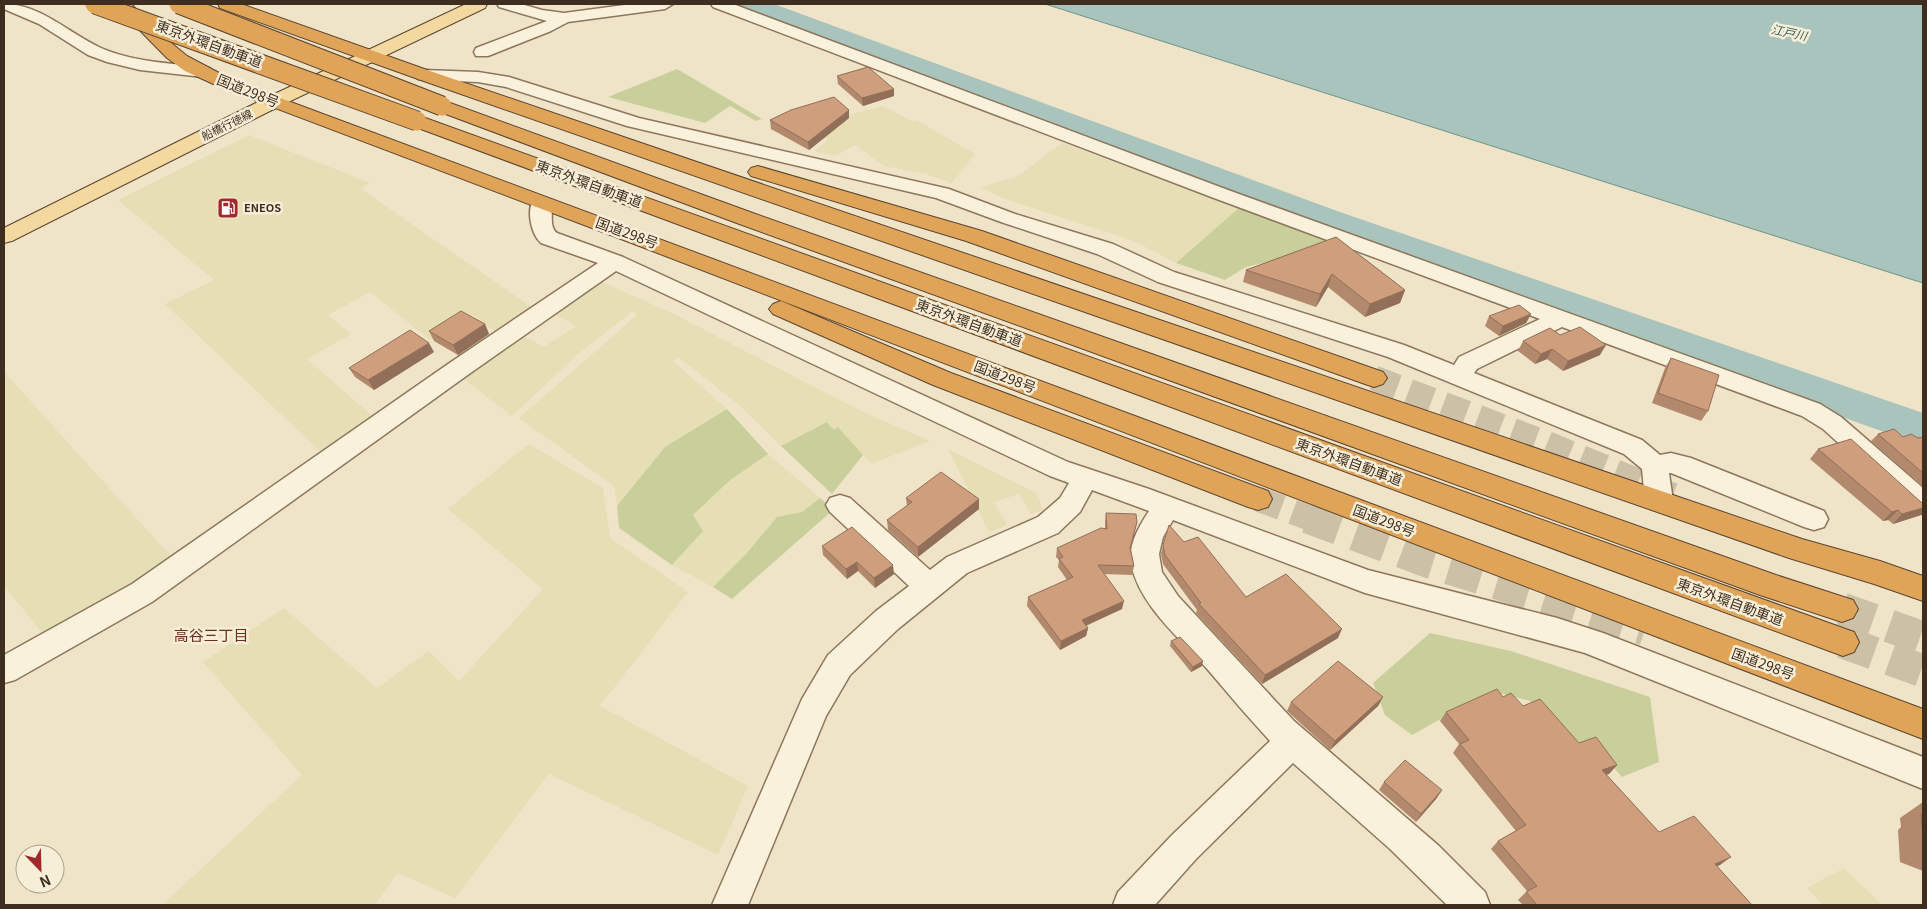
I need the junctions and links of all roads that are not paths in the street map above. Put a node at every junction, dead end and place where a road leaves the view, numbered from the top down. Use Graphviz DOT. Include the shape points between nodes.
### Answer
graph roads {
  1 [pos="5,4"];
  2 [pos="95,4"];
  3 [pos="122,4"];
  4 [pos="179,4"];
  5 [pos="226,4"];
  6 [pos="479,4"];
  7 [pos="505,4"];
  8 [pos="665,4"];
  9 [pos="719,4"];
  10 [pos="564,18"];
  11 [pos="482,52"];
  12 [pos="369,56"];
  13 [pos="203,72"];
  14 [pos="424,75"];
  15 [pos="273,102"];
  16 [pos="567,124"];
  17 [pos="541,203"];
  18 [pos="629,234"];
  19 [pos="4,236"];
  20 [pos="615,262"];
  21 [pos="1560,319"];
  22 [pos="1460,376"];
  23 [pos="1374,378"];
  24 [pos="1655,465"];
  25 [pos="1085,478"];
  26 [pos="1258,499"];
  27 [pos="1659,501"];
  28 [pos="1923,504"];
  29 [pos="840,505"];
  30 [pos="1167,506"];
  31 [pos="1814,519"];
  32 [pos="1800,550"];
  33 [pos="929,586"];
  34 [pos="1923,589"];
  35 [pos="1923,600"];
  36 [pos="1842,609"];
  37 [pos="1843,642"];
  38 [pos="4,670"];
  39 [pos="1918,721"];
  40 [pos="1293,740"];
  41 [pos="1923,773"];
  42 [pos="730,905"];
  43 [pos="1131,905"];
  44 [pos="1472,905"];
  1 -- 13 [label="street" via="45,21 94,51 113,58 140,65"];
  2 -- 37 [label="highway, 東京外環自動車道, bridge"];
  3 -- 13 [label="highway, 国道298号" via="161,45"];
  4 -- 36 [label="highway, 東京外環自動車道, bridge" via="742,217"];
  5 -- 12 [label="highway"];
  6 -- 12 [label="main road, 船橋行徳線"];
  7 -- 10 [label="street" via="540,15"];
  8 -- 10 [label="street"];
  9 -- 21 [label="street"];
  10 -- 11 [label="street"];
  12 -- 14 [label="highway"];
  12 -- 15 [label="main road, 船橋行徳線"];
  13 -- 15 [label="highway, 国道298号"];
  14 -- 16 [label="highway"];
  14 -- 22 [label="street" via="509,82 634,122 936,191 1105,249 1166,277 1396,351"];
  15 -- 17 [label="highway, 国道298号"];
  15 -- 19 [label="main road, 船橋行徳線"];
  16 -- 23 [label="highway" via="764,174 964,233"];
  16 -- 27 [label="highway"];
  17 -- 18 [label="highway, 国道298号"];
  17 -- 20 [label="street" via="544,212 540,228 542,234"];
  18 -- 26 [label="highway" via="852,342 942,380"];
  18 -- 39 [label="highway, 国道298号"];
  20 -- 25 [label="street" via="1041,462"];
  20 -- 38 [label="street" via="142,593"];
  21 -- 22 [label="street" via="1468,363"];
  21 -- 28 [label="street" via="1821,416"];
  22 -- 24 [label="street" via="1633,447"];
  24 -- 27 [label="street"];
  24 -- 31 [label="street" via="1682,465"];
  25 -- 30 [label="street"];
  25 -- 33 [label="street" via="1070,505 1048,525 958,565"];
  27 -- 32 [label="highway"];
  29 -- 33 [label="street"];
  30 -- 40 [label="street" via="1148,534 1144,553 1156,588"];
  30 -- 41 [label="street" via="1365,581 1557,630 1592,642"];
  32 -- 34 [label="highway"];
  32 -- 35 [label="highway"];
  33 -- 42 [label="street" via="839,665 813,709"];
  40 -- 43 [label="street" via="1184,847"];
  40 -- 44 [label="street" via="1440,869"];
}
